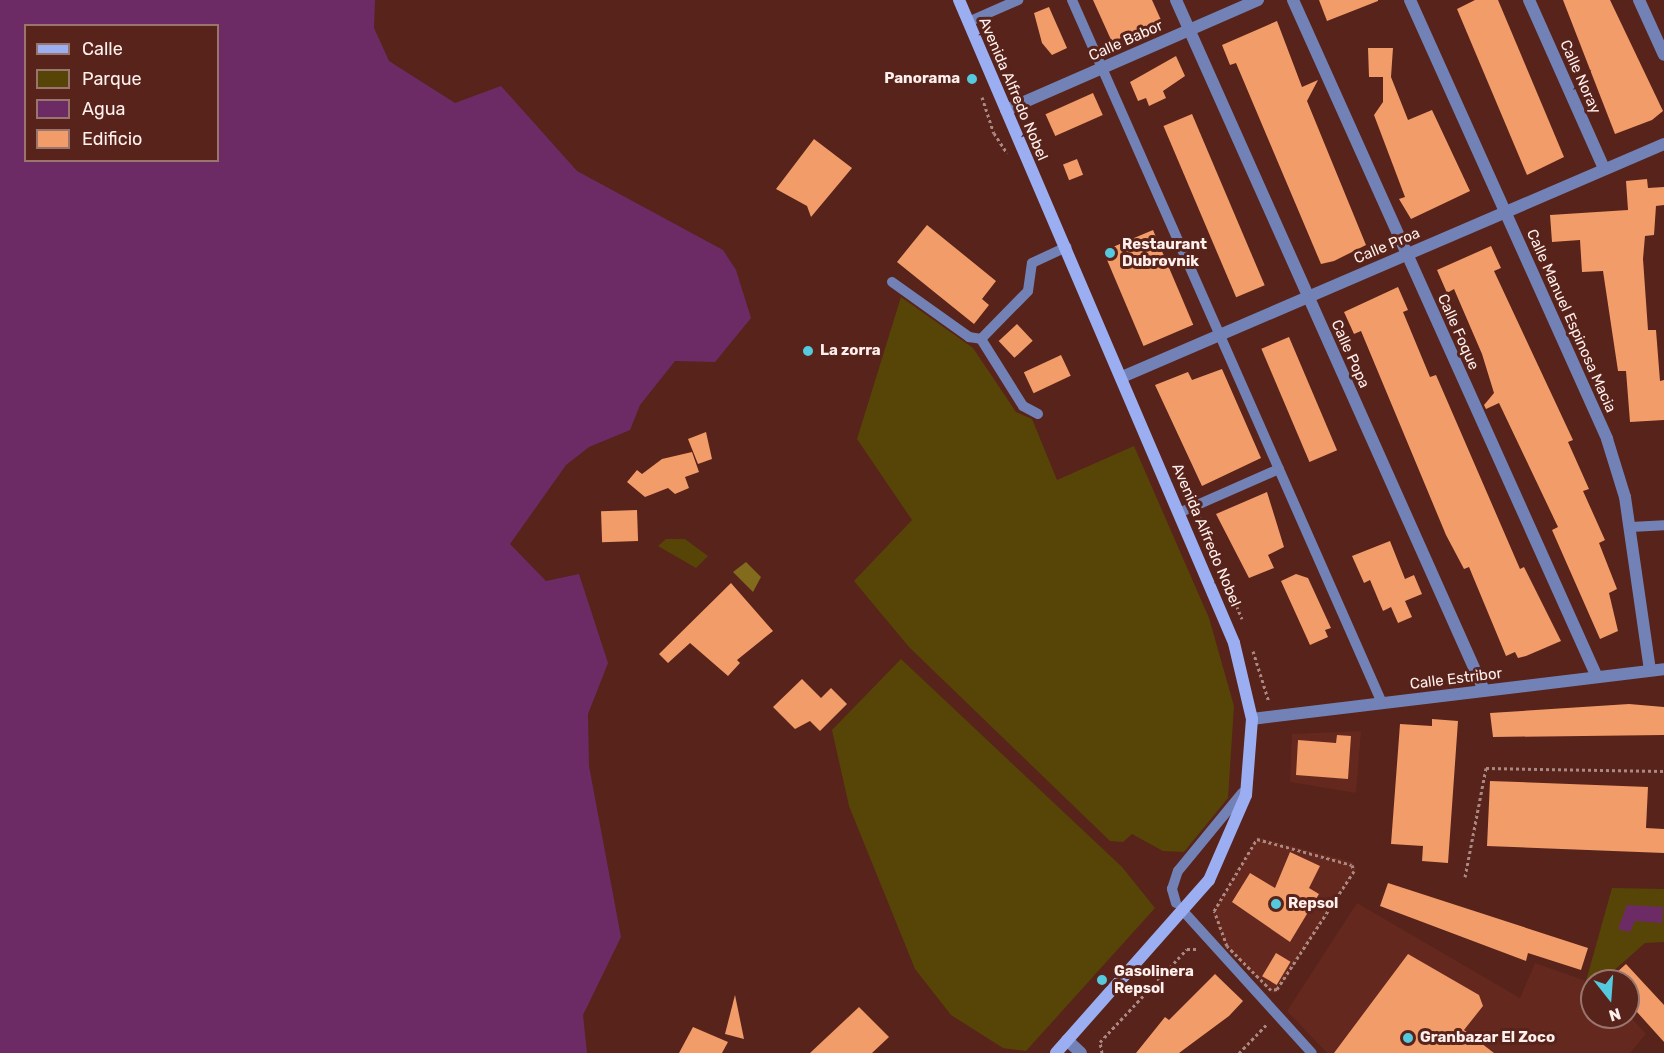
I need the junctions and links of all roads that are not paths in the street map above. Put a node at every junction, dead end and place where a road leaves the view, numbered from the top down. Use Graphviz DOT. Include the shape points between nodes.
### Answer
graph roads {
  1 [pos="959,0"];
  2 [pos="1018,0"];
  3 [pos="1072,0"];
  4 [pos="1176,0"];
  5 [pos="1258,0"];
  6 [pos="1293,0"];
  7 [pos="1410,0"];
  8 [pos="1529,0"];
  9 [pos="1639,0"];
  10 [pos="968,22"];
  11 [pos="1189,30"];
  12 [pos="1664,55"];
  13 [pos="1102,68"];
  14 [pos="1006,110"];
  15 [pos="1664,144"];
  16 [pos="1603,166"];
  17 [pos="1506,211"];
  18 [pos="1066,247"];
  19 [pos="1407,254"];
  20 [pos="892,282"];
  21 [pos="1308,297"];
  22 [pos="1220,335"];
  23 [pos="981,339"];
  24 [pos="1122,376"];
  25 [pos="1038,414"];
  26 [pos="1279,469"];
  27 [pos="1181,512"];
  28 [pos="1664,525"];
  29 [pos="1630,527"];
  30 [pos="1664,669"];
  31 [pos="1650,670"];
  32 [pos="1597,677"];
  33 [pos="1484,690"];
  34 [pos="1382,703"];
  35 [pos="1252,719"];
  36 [pos="1249,780"];
  37 [pos="1180,908"];
  38 [pos="1068,1040"];
  39 [pos="1056,1053"];
  40 [pos="1081,1053"];
  41 [pos="1312,1053"];
  1 -- 10 [label="main road, Avenida Alfredo Nobel"];
  2 -- 10 [label="lane"];
  3 -- 13 [label="lane"];
  4 -- 11 [label="street, Calle Popa"];
  5 -- 11 [label="street, Calle Babor"];
  6 -- 19 [label="street, Calle Foque"];
  7 -- 17 [label="street, Calle Manuel Espinosa Macia"];
  8 -- 16 [label="street, Calle Noray"];
  9 -- 12 [label="street"];
  10 -- 14 [label="main road, Avenida Alfredo Nobel"];
  11 -- 13 [label="street, Calle Babor"];
  11 -- 21 [label="street, Calle Popa"];
  13 -- 14 [label="street, Calle Babor"];
  13 -- 22 [label="lane"];
  14 -- 18 [label="main road, Avenida Alfredo Nobel"];
  15 -- 16 [label="street, Calle Proa"];
  16 -- 17 [label="street, Calle Proa"];
  17 -- 19 [label="street, Calle Proa"];
  17 -- 29 [label="street, Calle Manuel Espinosa Macia" via="1606,439"];
  18 -- 23 [label="lane" via="1032,263 1028,291"];
  18 -- 24 [label="main road, Avenida Alfredo Nobel"];
  19 -- 21 [label="street, Calle Proa"];
  19 -- 32 [label="street, Calle Foque"];
  20 -- 23 [label="lane" via="969,337"];
  21 -- 22 [label="street, Calle Proa"];
  21 -- 33 [label="street, Calle Popa"];
  22 -- 24 [label="street, Calle Proa"];
  22 -- 26 [label="lane"];
  23 -- 25 [label="lane" via="1023,406"];
  24 -- 27 [label="main road, Avenida Alfredo Nobel"];
  26 -- 27 [label="lane"];
  26 -- 34 [label="lane"];
  27 -- 35 [label="main road, Avenida Alfredo Nobel" via="1234,643"];
  28 -- 29 [label="lane"];
  29 -- 31 [label="street, Calle Manuel Espinosa Macia"];
  30 -- 31 [label="street, Calle Estribor"];
  31 -- 32 [label="street, Calle Estribor"];
  32 -- 33 [label="street, Calle Estribor"];
  33 -- 34 [label="street, Calle Estribor"];
  34 -- 35 [label="street, Calle Estribor"];
  35 -- 36 [label="main road, Avenida Alfredo Nobel"];
  36 -- 37 [label="main road, Avenida Alfredo Nobel" via="1227,850"];
  36 -- 37 [label="lane" via="1235,805 1178,871 1172,889"];
  37 -- 38 [label="main road, Avenida Alfredo Nobel"];
  37 -- 41 [label="lane"];
  38 -- 39 [label="main road, Avenida Alfredo Nobel"];
  38 -- 40 [label="street"];
}
